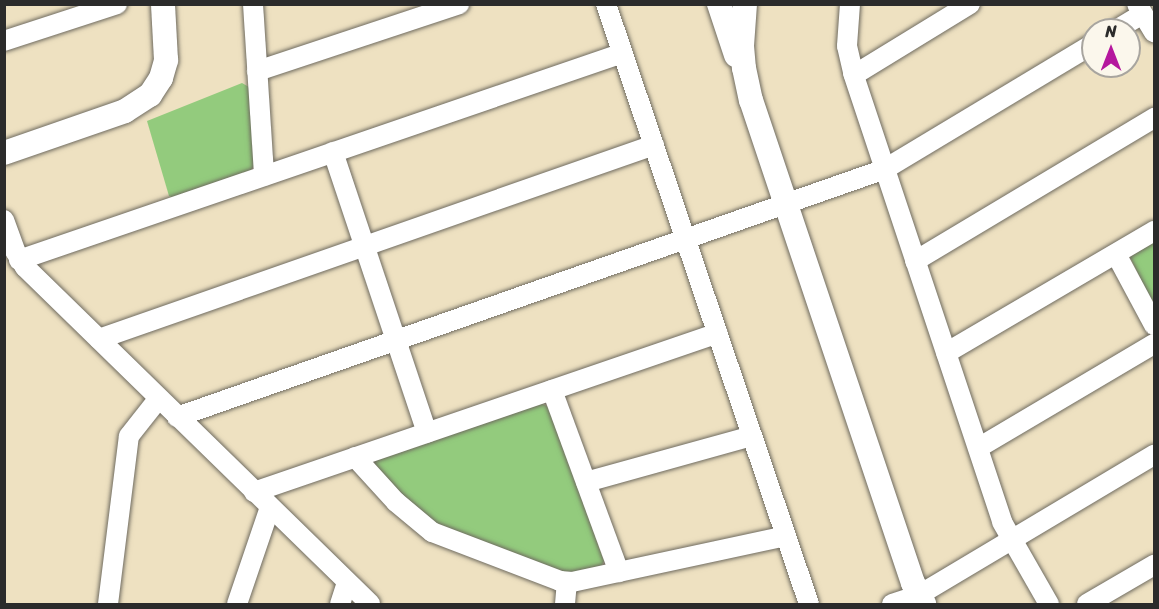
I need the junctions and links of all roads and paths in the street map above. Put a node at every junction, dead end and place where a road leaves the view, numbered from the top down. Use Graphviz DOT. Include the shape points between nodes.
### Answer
graph roads {
  1 [pos="117,4"];
  2 [pos="163,4"];
  3 [pos="253,4"];
  4 [pos="459,4"];
  5 [pos="606,4"];
  6 [pos="719,4"];
  7 [pos="745,4"];
  8 [pos="850,4"];
  9 [pos="970,4"];
  10 [pos="1140,9"];
  11 [pos="77,11"];
  12 [pos="1155,32"];
  13 [pos="4,41"];
  14 [pos="1081,51"];
  15 [pos="623,53"];
  16 [pos="257,71"];
  17 [pos="854,75"];
  18 [pos="751,100"];
  19 [pos="1155,118"];
  20 [pos="654,145"];
  21 [pos="333,152"];
  22 [pos="4,153"];
  23 [pos="885,169"];
  24 [pos="264,176"];
  25 [pos="785,204"];
  26 [pos="4,220"];
  27 [pos="1155,231"];
  28 [pos="686,239"];
  29 [pos="365,246"];
  30 [pos="1116,254"];
  31 [pos="19,260"];
  32 [pos="915,261"];
  33 [pos="1155,325"];
  34 [pos="718,333"];
  35 [pos="99,339"];
  36 [pos="396,340"];
  37 [pos="1155,344"];
  38 [pos="946,353"];
  39 [pos="552,390"];
  40 [pos="159,398"];
  41 [pos="177,417"];
  42 [pos="427,433"];
  43 [pos="752,436"];
  44 [pos="978,448"];
  45 [pos="1155,455"];
  46 [pos="355,457"];
  47 [pos="586,482"];
  48 [pos="254,492"];
  49 [pos="270,507"];
  50 [pos="786,536"];
  51 [pos="1011,540"];
  52 [pos="1155,565"];
  53 [pos="619,572"];
  54 [pos="567,582"];
  55 [pos="347,583"];
  56 [pos="921,600"];
  57 [pos="108,604"];
  58 [pos="237,604"];
  59 [pos="340,604"];
  60 [pos="370,604"];
  61 [pos="566,604"];
  62 [pos="809,604"];
  63 [pos="892,604"];
  64 [pos="1049,604"];
  65 [pos="1087,604"];
  1 -- 11 [label="street"];
  2 -- 22 [label="street" via="166,60 150,95 115,115"];
  3 -- 16 [label="street"];
  4 -- 16 [label="street"];
  5 -- 15 [label="street"];
  6 -- 18 [label="street"];
  7 -- 18 [label="street" via="742,46"];
  8 -- 17 [label="street" via="847,46"];
  9 -- 17 [label="street"];
  10 -- 12 [label="street"];
  11 -- 13 [label="street"];
  14 -- 23 [label="street"];
  15 -- 20 [label="street"];
  15 -- 21 [label="street"];
  16 -- 24 [label="street"];
  17 -- 23 [label="street"];
  18 -- 25 [label="street"];
  19 -- 32 [label="street"];
  20 -- 28 [label="street"];
  20 -- 29 [label="street"];
  21 -- 24 [label="street"];
  21 -- 29 [label="street"];
  23 -- 25 [label="street"];
  23 -- 32 [label="street"];
  24 -- 31 [label="street"];
  25 -- 28 [label="street"];
  25 -- 56 [label="street"];
  26 -- 31 [label="street"];
  27 -- 30 [label="street"];
  28 -- 34 [label="street"];
  28 -- 36 [label="street"];
  29 -- 35 [label="street"];
  29 -- 36 [label="street"];
  30 -- 33 [label="street"];
  30 -- 38 [label="street"];
  31 -- 35 [label="street"];
  32 -- 38 [label="street"];
  34 -- 39 [label="street"];
  34 -- 43 [label="street"];
  35 -- 40 [label="street"];
  36 -- 41 [label="street"];
  36 -- 42 [label="street"];
  37 -- 44 [label="street"];
  38 -- 44 [label="street"];
  39 -- 42 [label="street"];
  39 -- 47 [label="street"];
  40 -- 41 [label="street"];
  40 -- 57 [label="street" via="129,436"];
  41 -- 48 [label="street"];
  42 -- 46 [label="street"];
  43 -- 47 [label="street"];
  43 -- 50 [label="street"];
  44 -- 51 [label="street"];
  45 -- 51 [label="street"];
  46 -- 48 [label="street"];
  46 -- 54 [label="street" via="396,502 432,532"];
  47 -- 53 [label="street"];
  48 -- 49 [label="street"];
  49 -- 55 [label="street"];
  49 -- 58 [label="street"];
  50 -- 53 [label="street"];
  50 -- 62 [label="street"];
  51 -- 56 [label="street"];
  51 -- 64 [label="street"];
  52 -- 65 [label="street"];
  53 -- 54 [label="street"];
  54 -- 61 [label="street"];
  55 -- 59 [label="street"];
  55 -- 60 [label="street"];
  56 -- 63 [label="street"];
}
